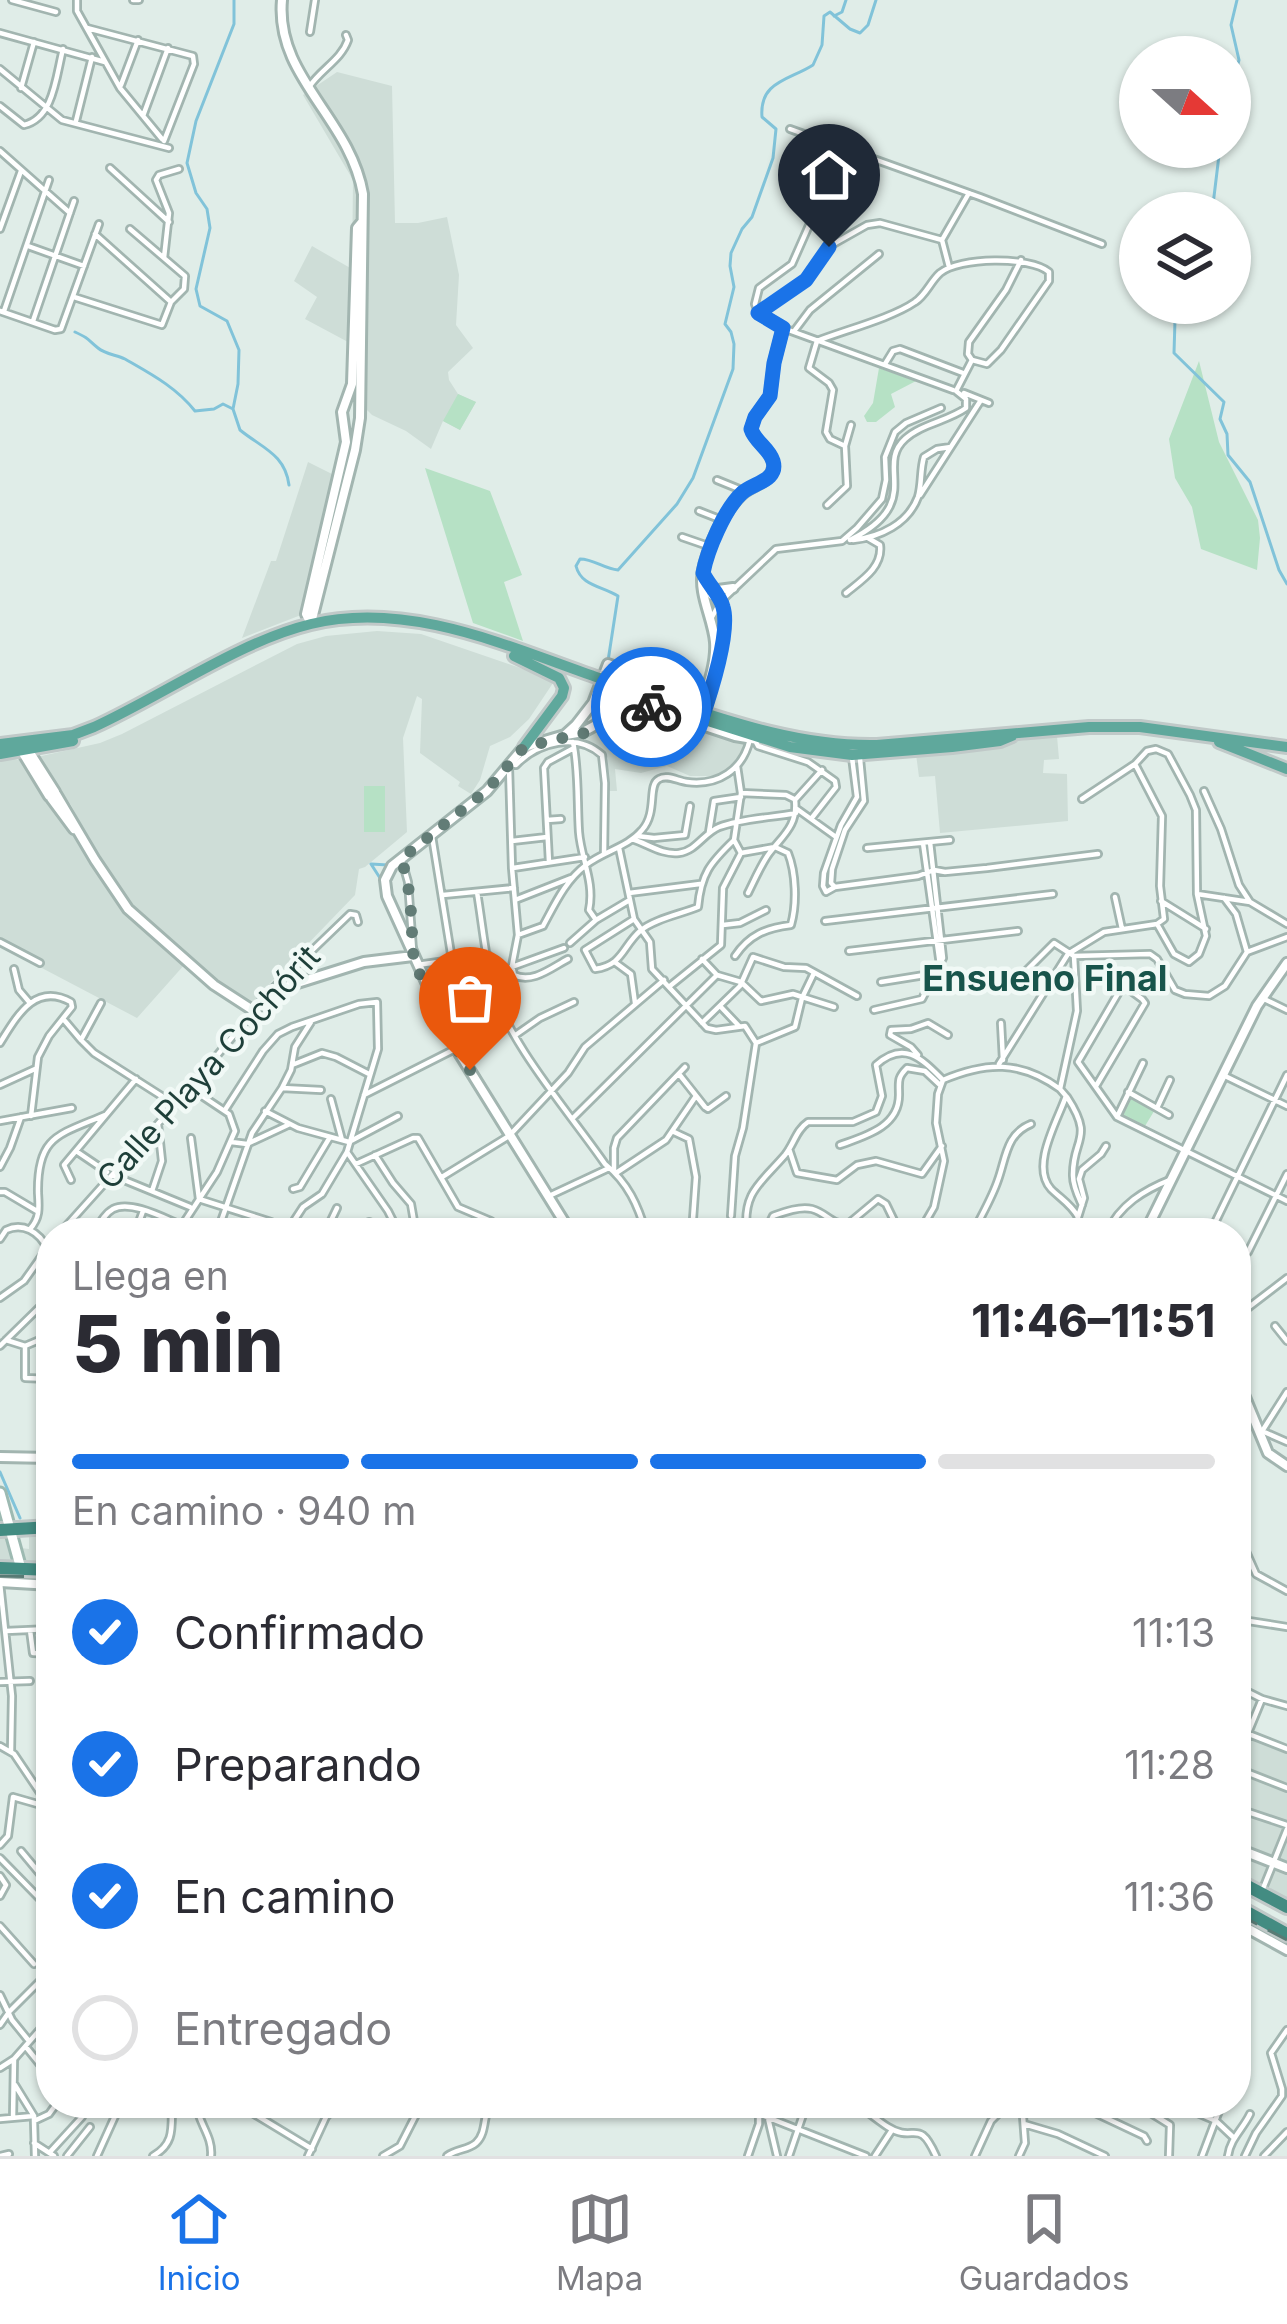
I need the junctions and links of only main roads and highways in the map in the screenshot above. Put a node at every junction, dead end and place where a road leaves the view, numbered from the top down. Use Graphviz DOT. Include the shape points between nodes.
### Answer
graph roads {
  1 [pos="316,626"];
  2 [pos="514,656"];
  3 [pos="598,681"];
  4 [pos="701,715"];
  5 [pos="1193,734"];
  6 [pos="0,744"];
  7 [pos="23,747"];
  8 [pos="524,747"];
  9 [pos="1287,747"];
  10 [pos="856,751"];
  11 [pos="0,754"];
  12 [pos="1287,769"];
  13 [pos="0,1493"];
  14 [pos="36,1528"];
  15 [pos="5,1529"];
  16 [pos="0,1568"];
  17 [pos="22,1569"];
  18 [pos="36,1569"];
  19 [pos="1251,1889"];
  20 [pos="1251,1891"];
  21 [pos="1287,1910"];
  22 [pos="1251,1914"];
  23 [pos="1287,1934"];
  1 -- 2 [label="main road" via="416,628"];
  1 -- 3 [label="main road" via="367,619 431,624"];
  1 -- 7 [label="main road" via="232,656 94,728"];
  1 -- 7 [label="main road" via="96,734"];
  2 -- 3 [label="main road"];
  2 -- 8 [label="main road" via="564,688"];
  3 -- 4 [label="main road, bridge"];
  4 -- 10 [label="main road"];
  4 -- 10 [label="main road" via="806,751"];
  5 -- 9 [label="main road"];
  5 -- 10 [label="main road" via="1089,727"];
  5 -- 12 [label="main road"];
  6 -- 7 [label="main road"];
  7 -- 11 [label="main road"];
  13 -- 15 [label="main road"];
  14 -- 15 [label="highway"];
  15 -- 17 [label="main road"];
  16 -- 17 [label="highway"];
  17 -- 18 [label="highway"];
  19 -- 21 [label="highway"];
  20 -- 21 [label="highway"];
  22 -- 23 [label="highway"];
}
